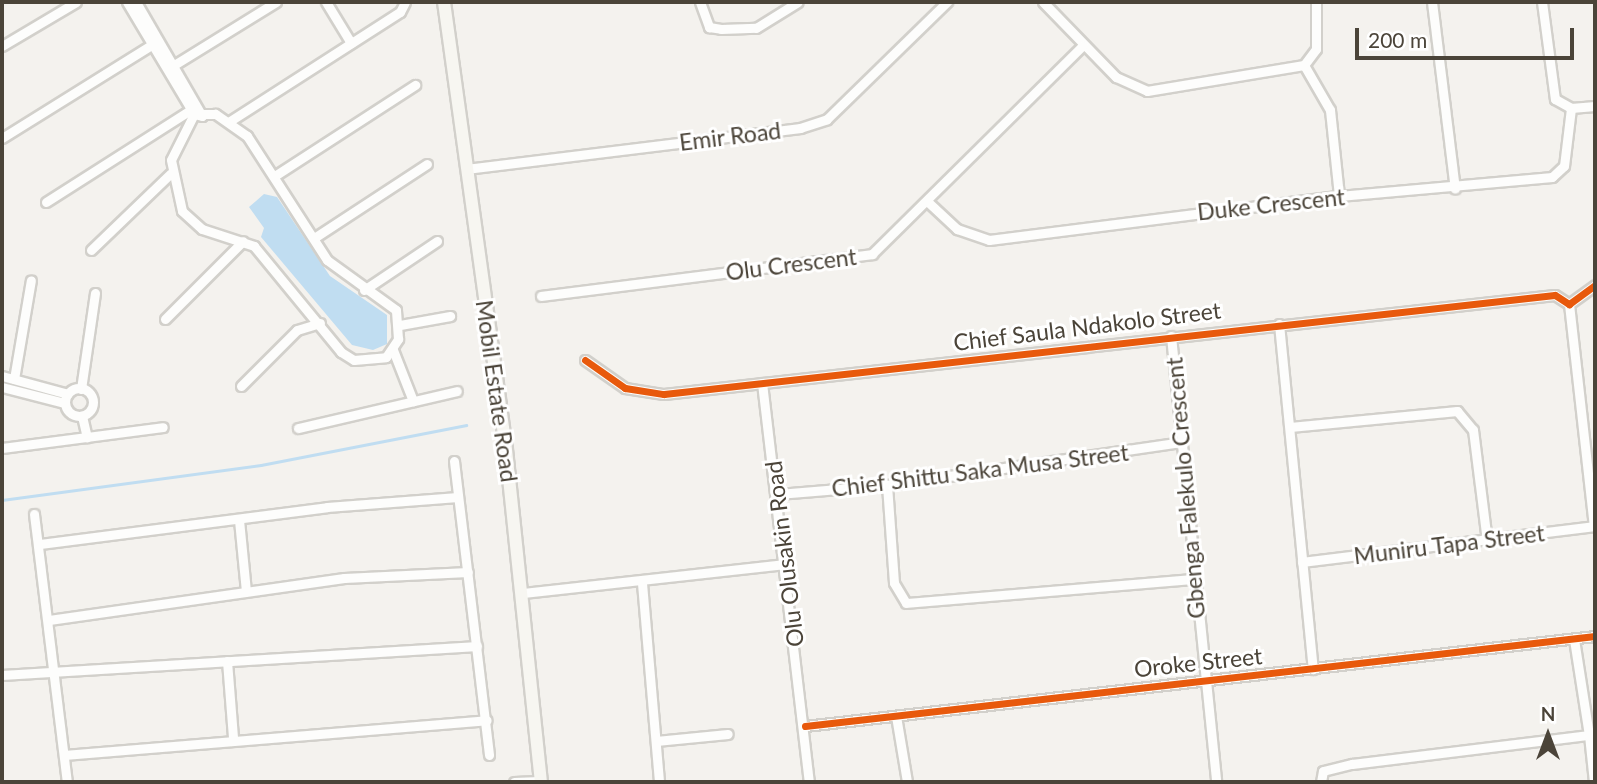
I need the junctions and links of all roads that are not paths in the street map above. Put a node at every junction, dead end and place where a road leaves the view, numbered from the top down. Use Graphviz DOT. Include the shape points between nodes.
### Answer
graph roads {
  1 [pos="76,2"];
  2 [pos="127,2"];
  3 [pos="136,2"];
  4 [pos="275,2"];
  5 [pos="326,2"];
  6 [pos="405,2"];
  7 [pos="444,2"];
  8 [pos="700,2"];
  9 [pos="798,2"];
  10 [pos="947,2"];
  11 [pos="1315,2"];
  12 [pos="1433,2"];
  13 [pos="1542,2"];
  14 [pos="1046,3"];
  15 [pos="351,43"];
  16 [pos="153,44"];
  17 [pos="2,46"];
  18 [pos="1082,46"];
  19 [pos="174,65"];
  20 [pos="1304,65"];
  21 [pos="415,85"];
  22 [pos="1595,106"];
  23 [pos="1571,108"];
  24 [pos="196,112"];
  25 [pos="230,121"];
  26 [pos="2,138"];
  27 [pos="427,164"];
  28 [pos="466,169"];
  29 [pos="170,174"];
  30 [pos="276,175"];
  31 [pos="1455,189"];
  32 [pos="1339,196"];
  33 [pos="46,202"];
  34 [pos="928,202"];
  35 [pos="314,238"];
  36 [pos="243,241"];
  37 [pos="437,241"];
  38 [pos="91,250"];
  39 [pos="31,280"];
  40 [pos="1595,285"];
  41 [pos="364,290"];
  42 [pos="95,293"];
  43 [pos="541,296"];
  44 [pos="1569,304"];
  45 [pos="450,316"];
  46 [pos="165,319"];
  47 [pos="320,323"];
  48 [pos="1279,324"];
  49 [pos="400,325"];
  50 [pos="1171,336"];
  51 [pos="393,350"];
  52 [pos="585,360"];
  53 [pos="2,376"];
  54 [pos="14,379"];
  55 [pos="762,383"];
  56 [pos="2,387"];
  57 [pos="241,387"];
  58 [pos="81,388"];
  59 [pos="457,391"];
  60 [pos="66,398"];
  61 [pos="413,401"];
  62 [pos="82,416"];
  63 [pos="163,427"];
  64 [pos="1290,427"];
  65 [pos="298,428"];
  66 [pos="87,437"];
  67 [pos="1181,442"];
  68 [pos="2,449"];
  69 [pos="454,461"];
  70 [pos="887,485"];
  71 [pos="778,494"];
  72 [pos="458,497"];
  73 [pos="34,514"];
  74 [pos="239,520"];
  75 [pos="1595,526"];
  76 [pos="1487,541"];
  77 [pos="40,544"];
  78 [pos="1303,562"];
  79 [pos="785,564"];
  80 [pos="468,572"];
  81 [pos="1194,579"];
  82 [pos="642,583"];
  83 [pos="246,592"];
  84 [pos="523,593"];
  85 [pos="49,620"];
  86 [pos="1595,636"];
  87 [pos="1574,639"];
  88 [pos="477,646"];
  89 [pos="227,661"];
  90 [pos="1313,669"];
  91 [pos="2,674"];
  92 [pos="56,674"];
  93 [pos="1203,681"];
  94 [pos="896,716"];
  95 [pos="487,720"];
  96 [pos="805,726"];
  97 [pos="728,734"];
  98 [pos="1589,735"];
  99 [pos="233,738"];
  100 [pos="656,741"];
  101 [pos="64,755"];
  102 [pos="489,755"];
  103 [pos="67,782"];
  104 [pos="514,782"];
  105 [pos="540,782"];
  106 [pos="659,782"];
  107 [pos="809,782"];
  108 [pos="907,782"];
  109 [pos="1216,782"];
  110 [pos="1321,782"];
  111 [pos="1594,782"];
  1 -- 17 [label="street"];
  2 -- 16 [label="street"];
  3 -- 19 [label="street"];
  4 -- 19 [label="street"];
  5 -- 15 [label="street"];
  6 -- 15 [label="street" via="400,12"];
  7 -- 28 [label="main road, Mobil Estate Road"];
  8 -- 9 [label="street" via="709,27 721,29 756,28"];
  10 -- 28 [label="street, Emir Road" via="827,118 800,128"];
  11 -- 20 [label="street" via="1319,29"];
  12 -- 31 [label="street"];
  13 -- 23 [label="street" via="1552,92"];
  14 -- 18 [label="street"];
  15 -- 25 [label="street"];
  16 -- 24 [label="street"];
  16 -- 26 [label="street"];
  18 -- 20 [label="street" via="1116,77 1147,91"];
  18 -- 34 [label="street, Olu Crescent"];
  19 -- 24 [label="street"];
  20 -- 32 [label="street" via="1330,110"];
  21 -- 30 [label="street"];
  22 -- 23 [label="street"];
  23 -- 31 [label="street, Duke Crescent" via="1559,174"];
  24 -- 25 [label="street"];
  24 -- 29 [label="street" via="173,149"];
  24 -- 33 [label="street"];
  25 -- 30 [label="street"];
  27 -- 35 [label="street"];
  28 -- 84 [label="main road, Mobil Estate Road"];
  29 -- 36 [label="street" via="176,201 190,219 216,236"];
  29 -- 38 [label="street"];
  30 -- 35 [label="street"];
  31 -- 32 [label="street, Duke Crescent"];
  32 -- 34 [label="street, Duke Crescent" via="989,240 957,229"];
  34 -- 43 [label="street, Olu Crescent" via="872,254"];
  35 -- 41 [label="street" via="340,275"];
  36 -- 46 [label="street"];
  36 -- 47 [label="street"];
  37 -- 41 [label="street"];
  39 -- 54 [label="street"];
  40 -- 44 [label="street"];
  41 -- 49 [label="street" via="396,310"];
  42 -- 58 [label="street"];
  44 -- 48 [label="street, Chief Saula Ndakolo Street" via="1555,295"];
  44 -- 75 [label="street"];
  45 -- 49 [label="street"];
  47 -- 51 [label="street" via="354,360 373,362"];
  47 -- 57 [label="street" via="297,330"];
  48 -- 50 [label="street, Chief Saula Ndakolo Street"];
  48 -- 64 [label="street"];
  49 -- 51 [label="street"];
  50 -- 55 [label="street, Chief Saula Ndakolo Street"];
  50 -- 67 [label="street, Gbenga Falekulo Crescent"];
  51 -- 61 [label="street"];
  52 -- 55 [label="street, Chief Saula Ndakolo Street" via="625,388 649,394"];
  53 -- 54 [label="street"];
  54 -- 60 [label="street"];
  55 -- 71 [label="street, Olu Olusakin Road"];
  56 -- 60 [label="street"];
  58 -- 60 [label="street"];
  58 -- 62 [label="street" via="93,402"];
  59 -- 61 [label="street"];
  60 -- 62 [label="street" via="69,412"];
  61 -- 65 [label="street"];
  62 -- 66 [label="street"];
  63 -- 66 [label="street"];
  64 -- 76 [label="street" via="1457,411 1473,430"];
  64 -- 78 [label="street"];
  66 -- 68 [label="street"];
  67 -- 70 [label="street, Chief Shittu Saka Musa Street"];
  67 -- 81 [label="street, Gbenga Falekulo Crescent"];
  69 -- 72 [label="street"];
  70 -- 71 [label="street, Chief Shittu Saka Musa Street"];
  70 -- 81 [label="street" via="894,583 906,603"];
  71 -- 79 [label="street, Olu Olusakin Road"];
  72 -- 74 [label="street"];
  72 -- 80 [label="street"];
  73 -- 77 [label="street"];
  74 -- 77 [label="street"];
  74 -- 83 [label="street"];
  75 -- 76 [label="street, Muniru Tapa Street"];
  76 -- 78 [label="street, Muniru Tapa Street"];
  77 -- 85 [label="street"];
  78 -- 90 [label="street"];
  79 -- 82 [label="street"];
  79 -- 96 [label="street, Olu Olusakin Road"];
  80 -- 83 [label="street" via="344,578"];
  80 -- 88 [label="street"];
  81 -- 93 [label="street, Gbenga Falekulo Crescent"];
  82 -- 84 [label="street"];
  82 -- 100 [label="street"];
  83 -- 85 [label="street"];
  84 -- 105 [label="main road, Mobil Estate Road"];
  85 -- 92 [label="street"];
  86 -- 87 [label="street, Oroke Street"];
  87 -- 90 [label="street, Oroke Street"];
  87 -- 98 [label="street"];
  88 -- 89 [label="street"];
  88 -- 95 [label="street"];
  89 -- 92 [label="street"];
  89 -- 99 [label="street"];
  90 -- 93 [label="street, Oroke Street"];
  91 -- 92 [label="street"];
  92 -- 101 [label="street"];
  93 -- 94 [label="street, Oroke Street"];
  93 -- 109 [label="street, Gbenga Falekulo Crescent"];
  94 -- 96 [label="street, Oroke Street"];
  94 -- 108 [label="street"];
  95 -- 99 [label="street"];
  95 -- 102 [label="street"];
  96 -- 107 [label="street, Olu Olusakin Road"];
  97 -- 100 [label="street"];
  98 -- 110 [label="street" via="1341,766 1323,771"];
  98 -- 111 [label="street"];
  99 -- 101 [label="street"];
  100 -- 106 [label="street"];
  101 -- 103 [label="street"];
  104 -- 105 [label="street"];
}
